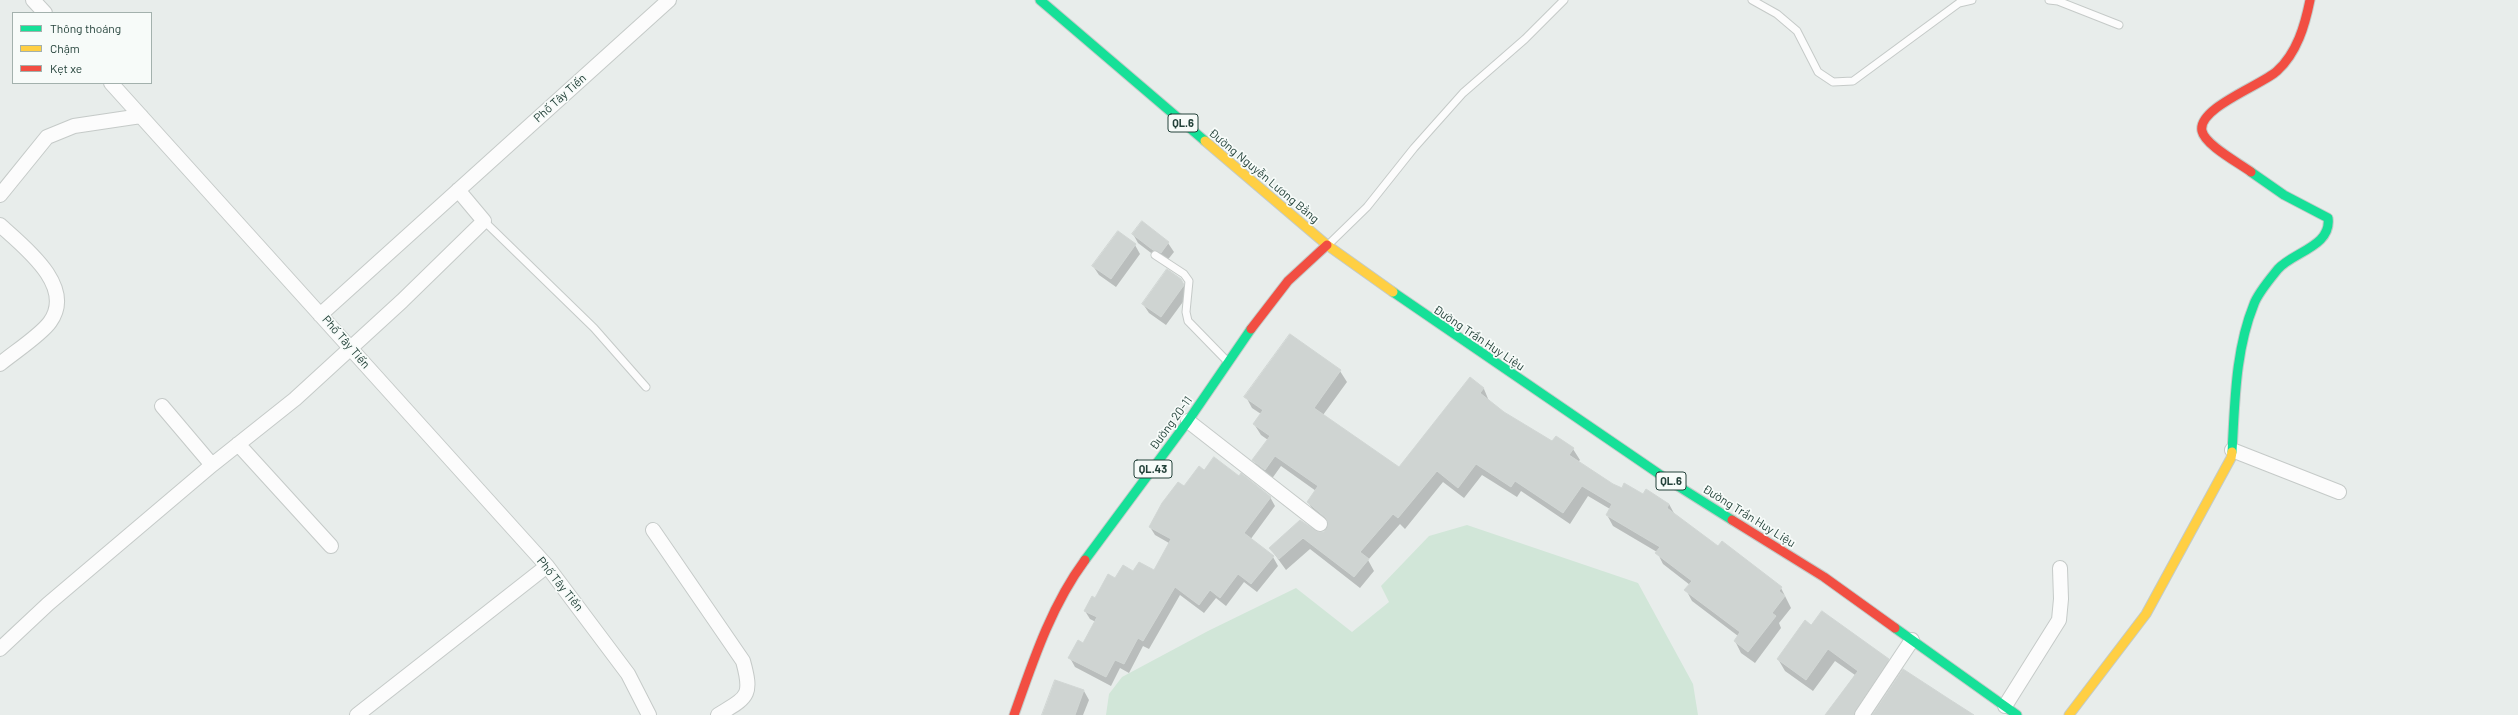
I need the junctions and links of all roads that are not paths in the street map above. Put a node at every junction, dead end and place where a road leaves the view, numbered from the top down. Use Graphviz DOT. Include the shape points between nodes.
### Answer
graph roads {
  1 [pos="33,0"];
  2 [pos="669,0"];
  3 [pos="1040,0"];
  4 [pos="1564,0"];
  5 [pos="1752,0"];
  6 [pos="1972,0"];
  7 [pos="2049,0"];
  8 [pos="2310,0"];
  9 [pos="44,12"];
  10 [pos="2119,25"];
  11 [pos="112,84"];
  12 [pos="141,116"];
  13 [pos="458,190"];
  14 [pos="0,196"];
  15 [pos="484,221"];
  16 [pos="0,224"];
  17 [pos="1327,245"];
  18 [pos="1154,255"];
  19 [pos="320,315"];
  20 [pos="351,349"];
  21 [pos="1229,362"];
  22 [pos="0,364"];
  23 [pos="646,387"];
  24 [pos="162,406"];
  25 [pos="1188,421"];
  26 [pos="238,444"];
  27 [pos="2232,450"];
  28 [pos="212,465"];
  29 [pos="2339,492"];
  30 [pos="1320,524"];
  31 [pos="653,530"];
  32 [pos="331,546"];
  33 [pos="547,566"];
  34 [pos="2060,568"];
  35 [pos="1912,640"];
  36 [pos="0,649"];
  37 [pos="2005,706"];
  38 [pos="357,715"];
  39 [pos="649,715"];
  40 [pos="718,715"];
  41 [pos="1014,715"];
  42 [pos="1862,715"];
  43 [pos="2017,715"];
  44 [pos="2069,715"];
  1 -- 9 [label="street"];
  2 -- 13 [label="street, Phố Tây Tiến"];
  3 -- 17 [label="main road, Đường Nguyễn Lương Bằng / QL.6"];
  4 -- 17 [label="lane" via="1525,39 1462,92 1367,207"];
  5 -- 6 [label="lane" via="1777,14 1797,31 1818,72 1833,82 1853,81 1959,3"];
  7 -- 10 [label="lane" via="2058,1"];
  8 -- 27 [label="main road" via="2295,46 2285,63 2258,85 2213,111 2206,117 2201,128 2209,142 2284,195 2324,215 2328,218 2329,225 2322,239 2279,268 2254,303 2239,354"];
  11 -- 12 [label="street"];
  12 -- 14 [label="street" via="74,126 47,137"];
  12 -- 19 [label="street"];
  13 -- 15 [label="street"];
  13 -- 19 [label="street, Phố Tây Tiến"];
  15 -- 20 [label="street"];
  15 -- 23 [label="lane" via="594,328"];
  16 -- 22 [label="street" via="45,268 56,297 56,311 49,324"];
  17 -- 21 [label="main road, Đường 20-11 / QL.43" via="1288,281"];
  17 -- 35 [label="main road, Đường Trần Huy Liệu / QL.6" via="1429,319 1662,476 1824,577"];
  18 -- 21 [label="lane" via="1184,274 1189,282 1186,312 1188,320"];
  19 -- 20 [label="street, Phố Tây Tiến"];
  20 -- 26 [label="street" via="295,400"];
  20 -- 33 [label="street, Phố Tây Tiến"];
  21 -- 25 [label="main road, Đường 20-11 / QL.43"];
  24 -- 28 [label="street"];
  25 -- 30 [label="street"];
  25 -- 41 [label="main road, Đường 20-11 / QL.43" via="1071,579 1040,643"];
  26 -- 28 [label="street"];
  26 -- 32 [label="street"];
  27 -- 29 [label="street"];
  27 -- 44 [label="main road" via="2231,458 2146,614"];
  28 -- 36 [label="street" via="48,604"];
  31 -- 40 [label="street" via="743,661 748,679 748,693"];
  33 -- 38 [label="street"];
  33 -- 39 [label="street, Phố Tây Tiến" via="628,674"];
  34 -- 37 [label="street" via="2059,620"];
  35 -- 37 [label="main road, Đường Trần Huy Liệu / QL.6"];
  35 -- 42 [label="street"];
  37 -- 43 [label="main road, Đường Trần Huy Liệu / QL.6"];
}
